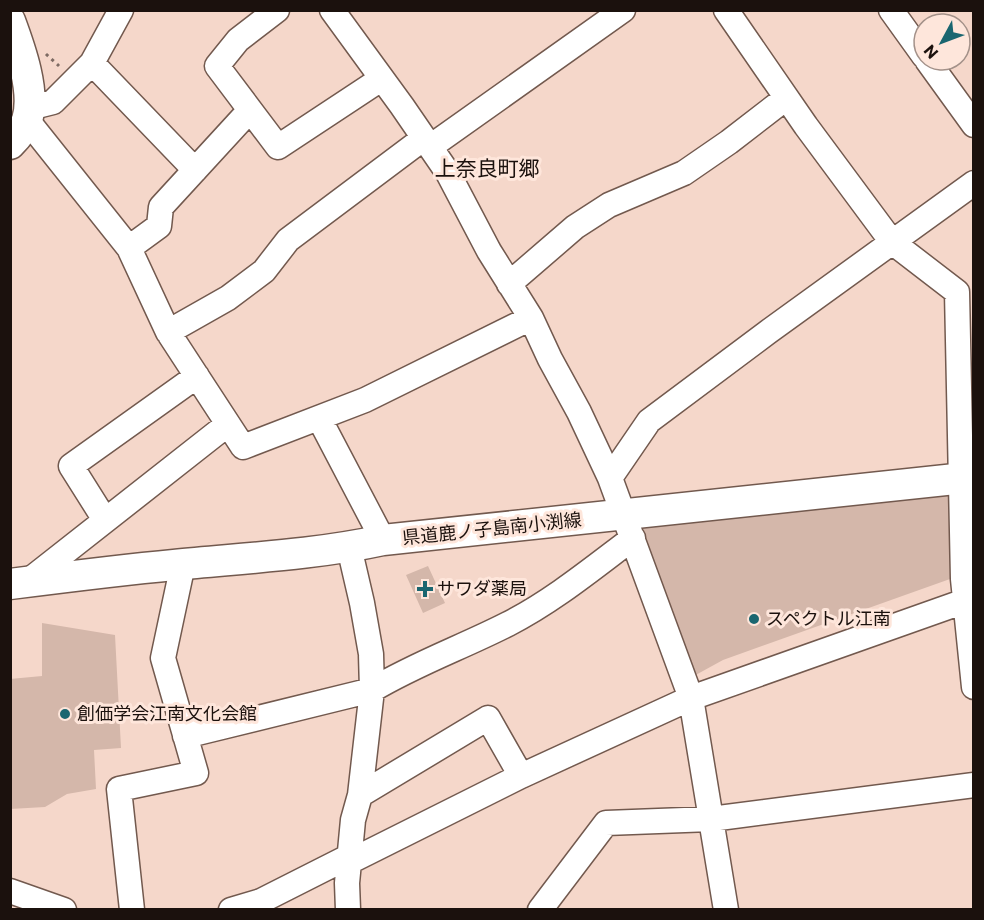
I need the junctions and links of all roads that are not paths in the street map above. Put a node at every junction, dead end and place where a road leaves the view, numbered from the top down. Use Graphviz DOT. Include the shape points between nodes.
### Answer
graph roads {
  1 [pos="121,10"];
  2 [pos="277,10"];
  3 [pos="332,10"];
  4 [pos="623,10"];
  5 [pos="726,10"];
  6 [pos="891,10"];
  7 [pos="10,21"];
  8 [pos="912,40"];
  9 [pos="92,63"];
  10 [pos="935,72"];
  11 [pos="381,80"];
  12 [pos="786,98"];
  13 [pos="250,110"];
  14 [pos="22,124"];
  15 [pos="974,125"];
  16 [pos="427,143"];
  17 [pos="195,170"];
  18 [pos="974,183"];
  19 [pos="892,242"];
  20 [pos="129,248"];
  21 [pos="509,284"];
  22 [pos="531,318"];
  23 [pos="168,332"];
  24 [pos="966,340"];
  25 [pos="197,376"];
  26 [pos="319,418"];
  27 [pos="228,424"];
  28 [pos="610,478"];
  29 [pos="967,478"];
  30 [pos="105,520"];
  31 [pos="629,526"];
  32 [pos="383,540"];
  33 [pos="349,548"];
  34 [pos="183,564"];
  35 [pos="19,583"];
  36 [pos="969,601"];
  37 [pos="974,687"];
  38 [pos="372,690"];
  39 [pos="691,698"];
  40 [pos="185,736"];
  41 [pos="521,776"];
  42 [pos="974,785"];
  43 [pos="360,795"];
  44 [pos="711,819"];
  45 [pos="349,859"];
  46 [pos="10,891"];
  47 [pos="64,909"];
  48 [pos="132,909"];
  49 [pos="231,909"];
  50 [pos="348,909"];
  51 [pos="540,909"];
  52 [pos="726,909"];
  1 -- 9 [label="street"];
  2 -- 13 [label="street" via="238,40 217,66"];
  3 -- 11 [label="street"];
  4 -- 16 [label="street"];
  5 -- 12 [label="street"];
  6 -- 8 [label="street"];
  7 -- 14 [label="main road" via="25,69"];
  9 -- 14 [label="street" via="53,102"];
  9 -- 17 [label="street"];
  10 -- 15 [label="street"];
  11 -- 13 [label="street" via="278,147"];
  11 -- 16 [label="street"];
  12 -- 19 [label="street"];
  12 -- 21 [label="street" via="684,172 609,205 575,227"];
  13 -- 17 [label="street"];
  14 -- 20 [label="street"];
  16 -- 21 [label="street" via="448,173"];
  16 -- 23 [label="street" via="288,240 264,271 228,298"];
  17 -- 20 [label="street" via="161,207 159,226"];
  18 -- 19 [label="street"];
  19 -- 24 [label="street" via="957,291"];
  19 -- 28 [label="street" via="649,421"];
  20 -- 23 [label="street"];
  21 -- 22 [label="street"];
  22 -- 26 [label="street" via="365,400"];
  22 -- 28 [label="street"];
  23 -- 25 [label="street"];
  24 -- 29 [label="street"];
  25 -- 27 [label="street"];
  25 -- 30 [label="street" via="71,466"];
  26 -- 27 [label="street" via="243,447"];
  26 -- 32 [label="street"];
  27 -- 30 [label="street"];
  28 -- 31 [label="street"];
  29 -- 31 [label="main road, 県道鹿ノ子島南小渕線"];
  29 -- 36 [label="street" via="963,579"];
  30 -- 35 [label="street"];
  31 -- 32 [label="main road, 県道鹿ノ子島南小渕線"];
  31 -- 38 [label="street" via="545,602"];
  31 -- 39 [label="street"];
  32 -- 33 [label="main road, 県道鹿ノ子島南小渕線"];
  33 -- 34 [label="main road, 県道鹿ノ子島南小渕線"];
  33 -- 38 [label="street" via="371,654"];
  34 -- 35 [label="main road, 県道鹿ノ子島南小渕線"];
  34 -- 40 [label="street" via="163,658"];
  36 -- 37 [label="street"];
  36 -- 39 [label="street"];
  38 -- 40 [label="street"];
  38 -- 43 [label="street"];
  39 -- 41 [label="street"];
  39 -- 44 [label="street"];
  40 -- 48 [label="street" via="196,773 119,789"];
  41 -- 43 [label="street" via="488,718"];
  41 -- 45 [label="street"];
  42 -- 44 [label="street"];
  43 -- 45 [label="street"];
  44 -- 51 [label="street" via="606,823"];
  44 -- 52 [label="street"];
  45 -- 49 [label="street" via="261,901"];
  45 -- 50 [label="street"];
  46 -- 47 [label="street"];
}
